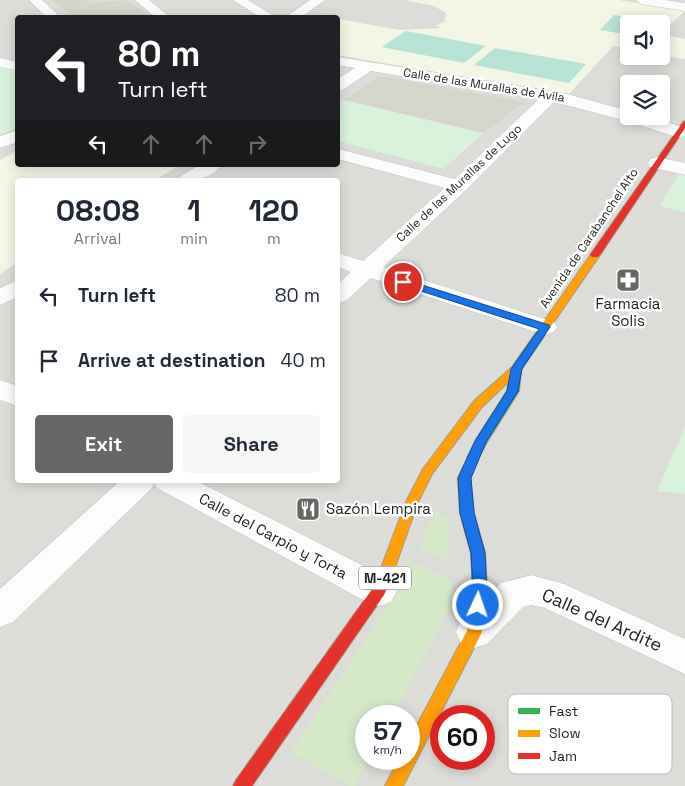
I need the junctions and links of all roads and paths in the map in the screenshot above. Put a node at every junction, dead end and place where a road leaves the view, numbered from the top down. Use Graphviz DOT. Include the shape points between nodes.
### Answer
graph roads {
  1 [pos="35,0"];
  2 [pos="141,0"];
  3 [pos="239,0"];
  4 [pos="319,0"];
  5 [pos="641,0"];
  6 [pos="685,7"];
  7 [pos="51,15"];
  8 [pos="162,15"];
  9 [pos="266,15"];
  10 [pos="295,15"];
  11 [pos="340,61"];
  12 [pos="0,62"];
  13 [pos="15,66"];
  14 [pos="369,66"];
  15 [pos="340,85"];
  16 [pos="551,96"];
  17 [pos="620,113"];
  18 [pos="682,127"];
  19 [pos="15,136"];
  20 [pos="0,143"];
  21 [pos="340,155"];
  22 [pos="657,163"];
  23 [pos="209,167"];
  24 [pos="685,170"];
  25 [pos="191,178"];
  26 [pos="459,186"];
  27 [pos="340,261"];
  28 [pos="366,270"];
  29 [pos="15,290"];
  30 [pos="340,294"];
  31 [pos="0,298"];
  32 [pos="545,327"];
  33 [pos="516,369"];
  34 [pos="0,389"];
  35 [pos="15,396"];
  36 [pos="138,483"];
  37 [pos="174,483"];
  38 [pos="379,591"];
  39 [pos="0,611"];
  40 [pos="474,632"];
  41 [pos="685,657"];
  42 [pos="420,735"];
  43 [pos="402,770"];
  44 [pos="242,786"];
  45 [pos="394,786"];
  1 -- 7 [label="street"];
  2 -- 8 [label="street"];
  3 -- 9 [label="street"];
  4 -- 10 [label="street"];
  5 -- 6 [label="street"];
  11 -- 14 [label="street, Calle de las Murallas de Ávila"];
  12 -- 13 [label="street"];
  14 -- 15 [label="street"];
  14 -- 16 [label="street, Calle de las Murallas de Ávila"];
  16 -- 17 [label="street, Calle de las Murallas de Ávila"];
  16 -- 26 [label="street, Calle de las Murallas de Lugo"];
  18 -- 22 [label="main road, Avenida de Carabanchel Alto / M-421"];
  19 -- 20 [label="street"];
  21 -- 26 [label="street"];
  22 -- 24 [label="street"];
  22 -- 32 [label="main road, Avenida de Carabanchel Alto / M-421"];
  23 -- 25 [label="street"];
  26 -- 28 [label="street, Calle de las Murallas de Lugo"];
  27 -- 28 [label="street"];
  28 -- 30 [label="street, Calle de las Murallas de Lugo"];
  28 -- 32 [label="street"];
  29 -- 31 [label="street"];
  32 -- 33 [label="main road, Avenida de Carabanchel Alto / M-421"];
  33 -- 38 [label="main road, Avenida de Carabanchel Alto / M-421" via="484,396 418,488"];
  33 -- 40 [label="main road, Avenida de Carabanchel Alto" via="513,391 481,441 464,478 480,592"];
  34 -- 35 [label="street"];
  36 -- 39 [label="street"];
  37 -- 38 [label="street, Calle del Carpio y Torta"];
  38 -- 44 [label="main road, Avenida de Carabanchel Alto / M-421"];
  40 -- 41 [label="street, Calle del Ardite" via="513,594 531,590 552,595"];
  40 -- 42 [label="main road, Avenida de Carabanchel Alto"];
  43 -- 45 [label="main road, Avenida de Carabanchel Alto"];
}
